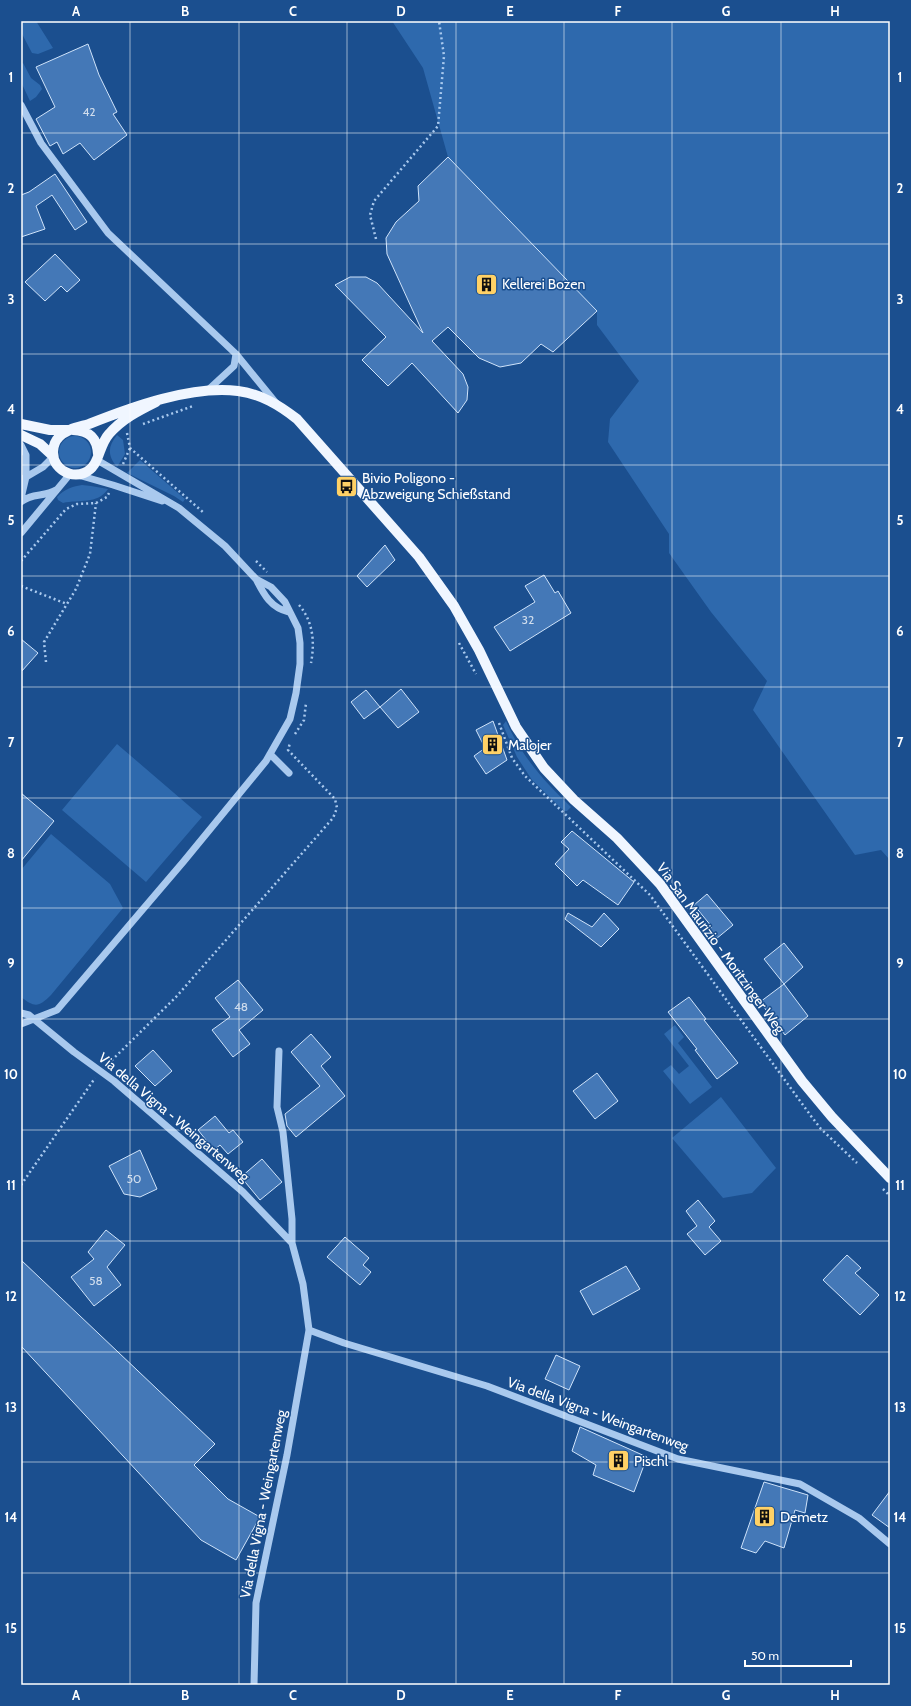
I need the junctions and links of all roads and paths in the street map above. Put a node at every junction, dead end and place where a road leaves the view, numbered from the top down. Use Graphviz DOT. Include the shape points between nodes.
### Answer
graph roads {
  1 [pos="439,21"];
  2 [pos="21,105"];
  3 [pos="376,239"];
  4 [pos="236,354"];
  5 [pos="208,390"];
  6 [pos="156,402"];
  7 [pos="276,404"];
  8 [pos="21,424"];
  9 [pos="70,430"];
  10 [pos="21,434"];
  11 [pos="127,434"];
  12 [pos="21,445"];
  13 [pos="53,456"];
  14 [pos="97,458"];
  15 [pos="118,474"];
  16 [pos="74,475"];
  17 [pos="24,478"];
  18 [pos="113,484"];
  19 [pos="60,487"];
  20 [pos="22,501"];
  21 [pos="96,503"];
  22 [pos="170,503"];
  23 [pos="21,533"];
  24 [pos="21,561"];
  25 [pos="21,586"];
  26 [pos="67,604"];
  27 [pos="46,662"];
  28 [pos="270,754"];
  29 [pos="289,773"];
  30 [pos="21,1008"];
  31 [pos="21,1013"];
  32 [pos="31,1017"];
  33 [pos="21,1024"];
  34 [pos="279,1051"];
  35 [pos="890,1178"];
  36 [pos="292,1243"];
  37 [pos="309,1330"];
  38 [pos="890,1544"];
  39 [pos="254,1685"];
  1 -- 3 [label="path" via="444,56 438,126 374,201 370,215"];
  2 -- 4 [label="street, Via San Maurizio - Moritzinger Weg" via="41,143 108,233"];
  4 -- 5 [label="street" via="234,366"];
  4 -- 7 [label="street, Via San Maurizio - Moritzinger Weg"];
  5 -- 6 [label="main road"];
  5 -- 7 [label="main road" via="254,394"];
  6 -- 9 [label="main road" via="124,410"];
  6 -- 14 [label="main road" via="129,416 108,434"];
  7 -- 35 [label="main road, Via San Maurizio - Moritzinger Weg" via="297,419 419,557 454,606 479,650 516,727 544,768 574,800 617,838 660,884 802,1081"];
  8 -- 9 [label="main road" via="50,430"];
  9 -- 13 [label="main road" via="58,437"];
  9 -- 14 [label="main road" via="89,434 94,440"];
  10 -- 13 [label="main road" via="40,444"];
  11 -- 15 [label="path" via="130,448"];
  12 -- 17 [label="street" via="26,455"];
  13 -- 16 [label="main road" via="62,470"];
  13 -- 17 [label="street" via="43,467"];
  14 -- 15 [label="street"];
  14 -- 16 [label="main road" via="89,470"];
  15 -- 22 [label="street"];
  16 -- 18 [label="street"];
  16 -- 19 [label="street"];
  17 -- 20 [label="street"];
  18 -- 21 [label="path" via="107,497"];
  18 -- 22 [label="street"];
  19 -- 20 [label="street" via="52,493 34,495"];
  19 -- 23 [label="street"];
  21 -- 24 [label="path" via="77,504 66,508"];
  21 -- 26 [label="path" via="90,554 76,590"];
  22 -- 28 [label="street" via="225,546 256,579 271,587 285,602 298,628 300,664 290,718"];
  25 -- 26 [label="path"];
  26 -- 27 [label="path" via="44,642"];
  28 -- 29 [label="street"];
  28 -- 32 [label="street" via="184,861 57,1010 39,1018"];
  30 -- 32 [label="street, Via della Vigna - Weingartenweg"];
  31 -- 32 [label="street"];
  32 -- 33 [label="street"];
  32 -- 36 [label="street, Via della Vigna - Weingartenweg" via="95,1067 243,1192"];
  34 -- 36 [label="street, Via della Vigna - Weingartenweg" via="277,1107 283,1132"];
  36 -- 37 [label="street, Via della Vigna - Weingartenweg" via="303,1284"];
  37 -- 38 [label="street, Via della Vigna - Weingartenweg" via="486,1386 678,1460 800,1484 859,1518"];
  37 -- 39 [label="street, Via della Vigna - Weingartenweg" via="287,1456 256,1603"];
}
